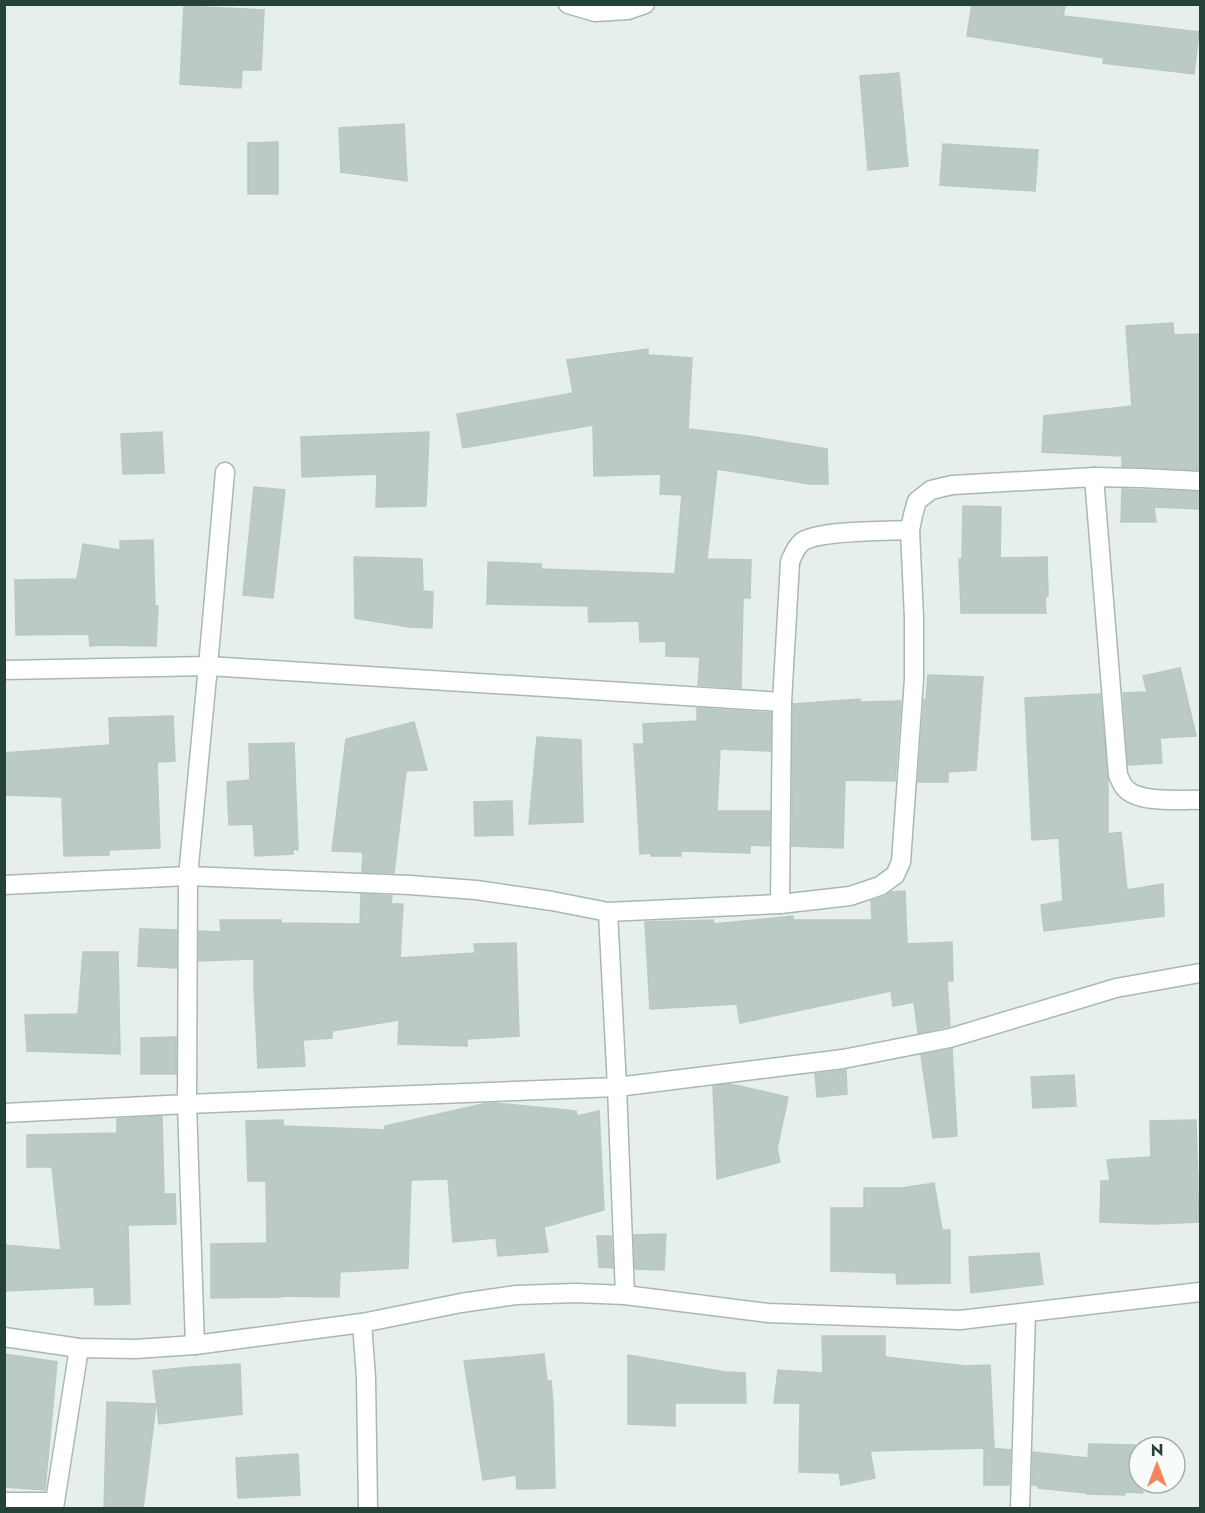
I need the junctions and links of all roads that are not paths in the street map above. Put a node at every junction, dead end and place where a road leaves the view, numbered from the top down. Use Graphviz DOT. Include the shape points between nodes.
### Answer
graph roads {
  1 [pos="568,4"];
  2 [pos="645,4"];
  3 [pos="225,472"];
  4 [pos="1094,477"];
  5 [pos="1200,481"];
  6 [pos="910,530"];
  7 [pos="208,666"];
  8 [pos="4,669"];
  9 [pos="782,702"];
  10 [pos="1200,800"];
  11 [pos="188,876"];
  12 [pos="4,885"];
  13 [pos="780,904"];
  14 [pos="608,912"];
  15 [pos="1200,972"];
  16 [pos="617,1087"];
  17 [pos="187,1104"];
  18 [pos="4,1113"];
  19 [pos="1200,1292"];
  20 [pos="625,1295"];
  21 [pos="1026,1313"];
  22 [pos="362,1323"];
  23 [pos="4,1337"];
  24 [pos="195,1345"];
  25 [pos="79,1348"];
  26 [pos="4,1502"];
  27 [pos="54,1505"];
  28 [pos="368,1509"];
  29 [pos="1020,1509"];
  1 -- 2 [label="street" via="595,12 628,10"];
  3 -- 7 [label="street"];
  4 -- 5 [label="street"];
  4 -- 6 [label="street" via="952,485 931,490 917,501"];
  4 -- 10 [label="street" via="1118,775 1124,788 1135,796"];
  6 -- 9 [label="street" via="816,536 803,541 795,550 790,562"];
  6 -- 13 [label="street" via="914,679 901,862 895,875 880,886 850,896"];
  7 -- 8 [label="street"];
  7 -- 9 [label="street"];
  7 -- 11 [label="street"];
  9 -- 13 [label="street"];
  11 -- 12 [label="street"];
  11 -- 14 [label="street" via="476,890"];
  11 -- 17 [label="street"];
  13 -- 14 [label="street"];
  14 -- 16 [label="street"];
  15 -- 16 [label="street" via="1116,988 950,1038 843,1059"];
  16 -- 17 [label="street"];
  16 -- 20 [label="street"];
  17 -- 18 [label="street"];
  17 -- 24 [label="street"];
  19 -- 21 [label="street"];
  20 -- 21 [label="street" via="768,1313 960,1320"];
  20 -- 22 [label="street" via="516,1295"];
  21 -- 29 [label="street"];
  22 -- 24 [label="street"];
  22 -- 28 [label="street"];
  23 -- 25 [label="street"];
  24 -- 25 [label="street"];
  25 -- 27 [label="street"];
  26 -- 27 [label="street"];
}
